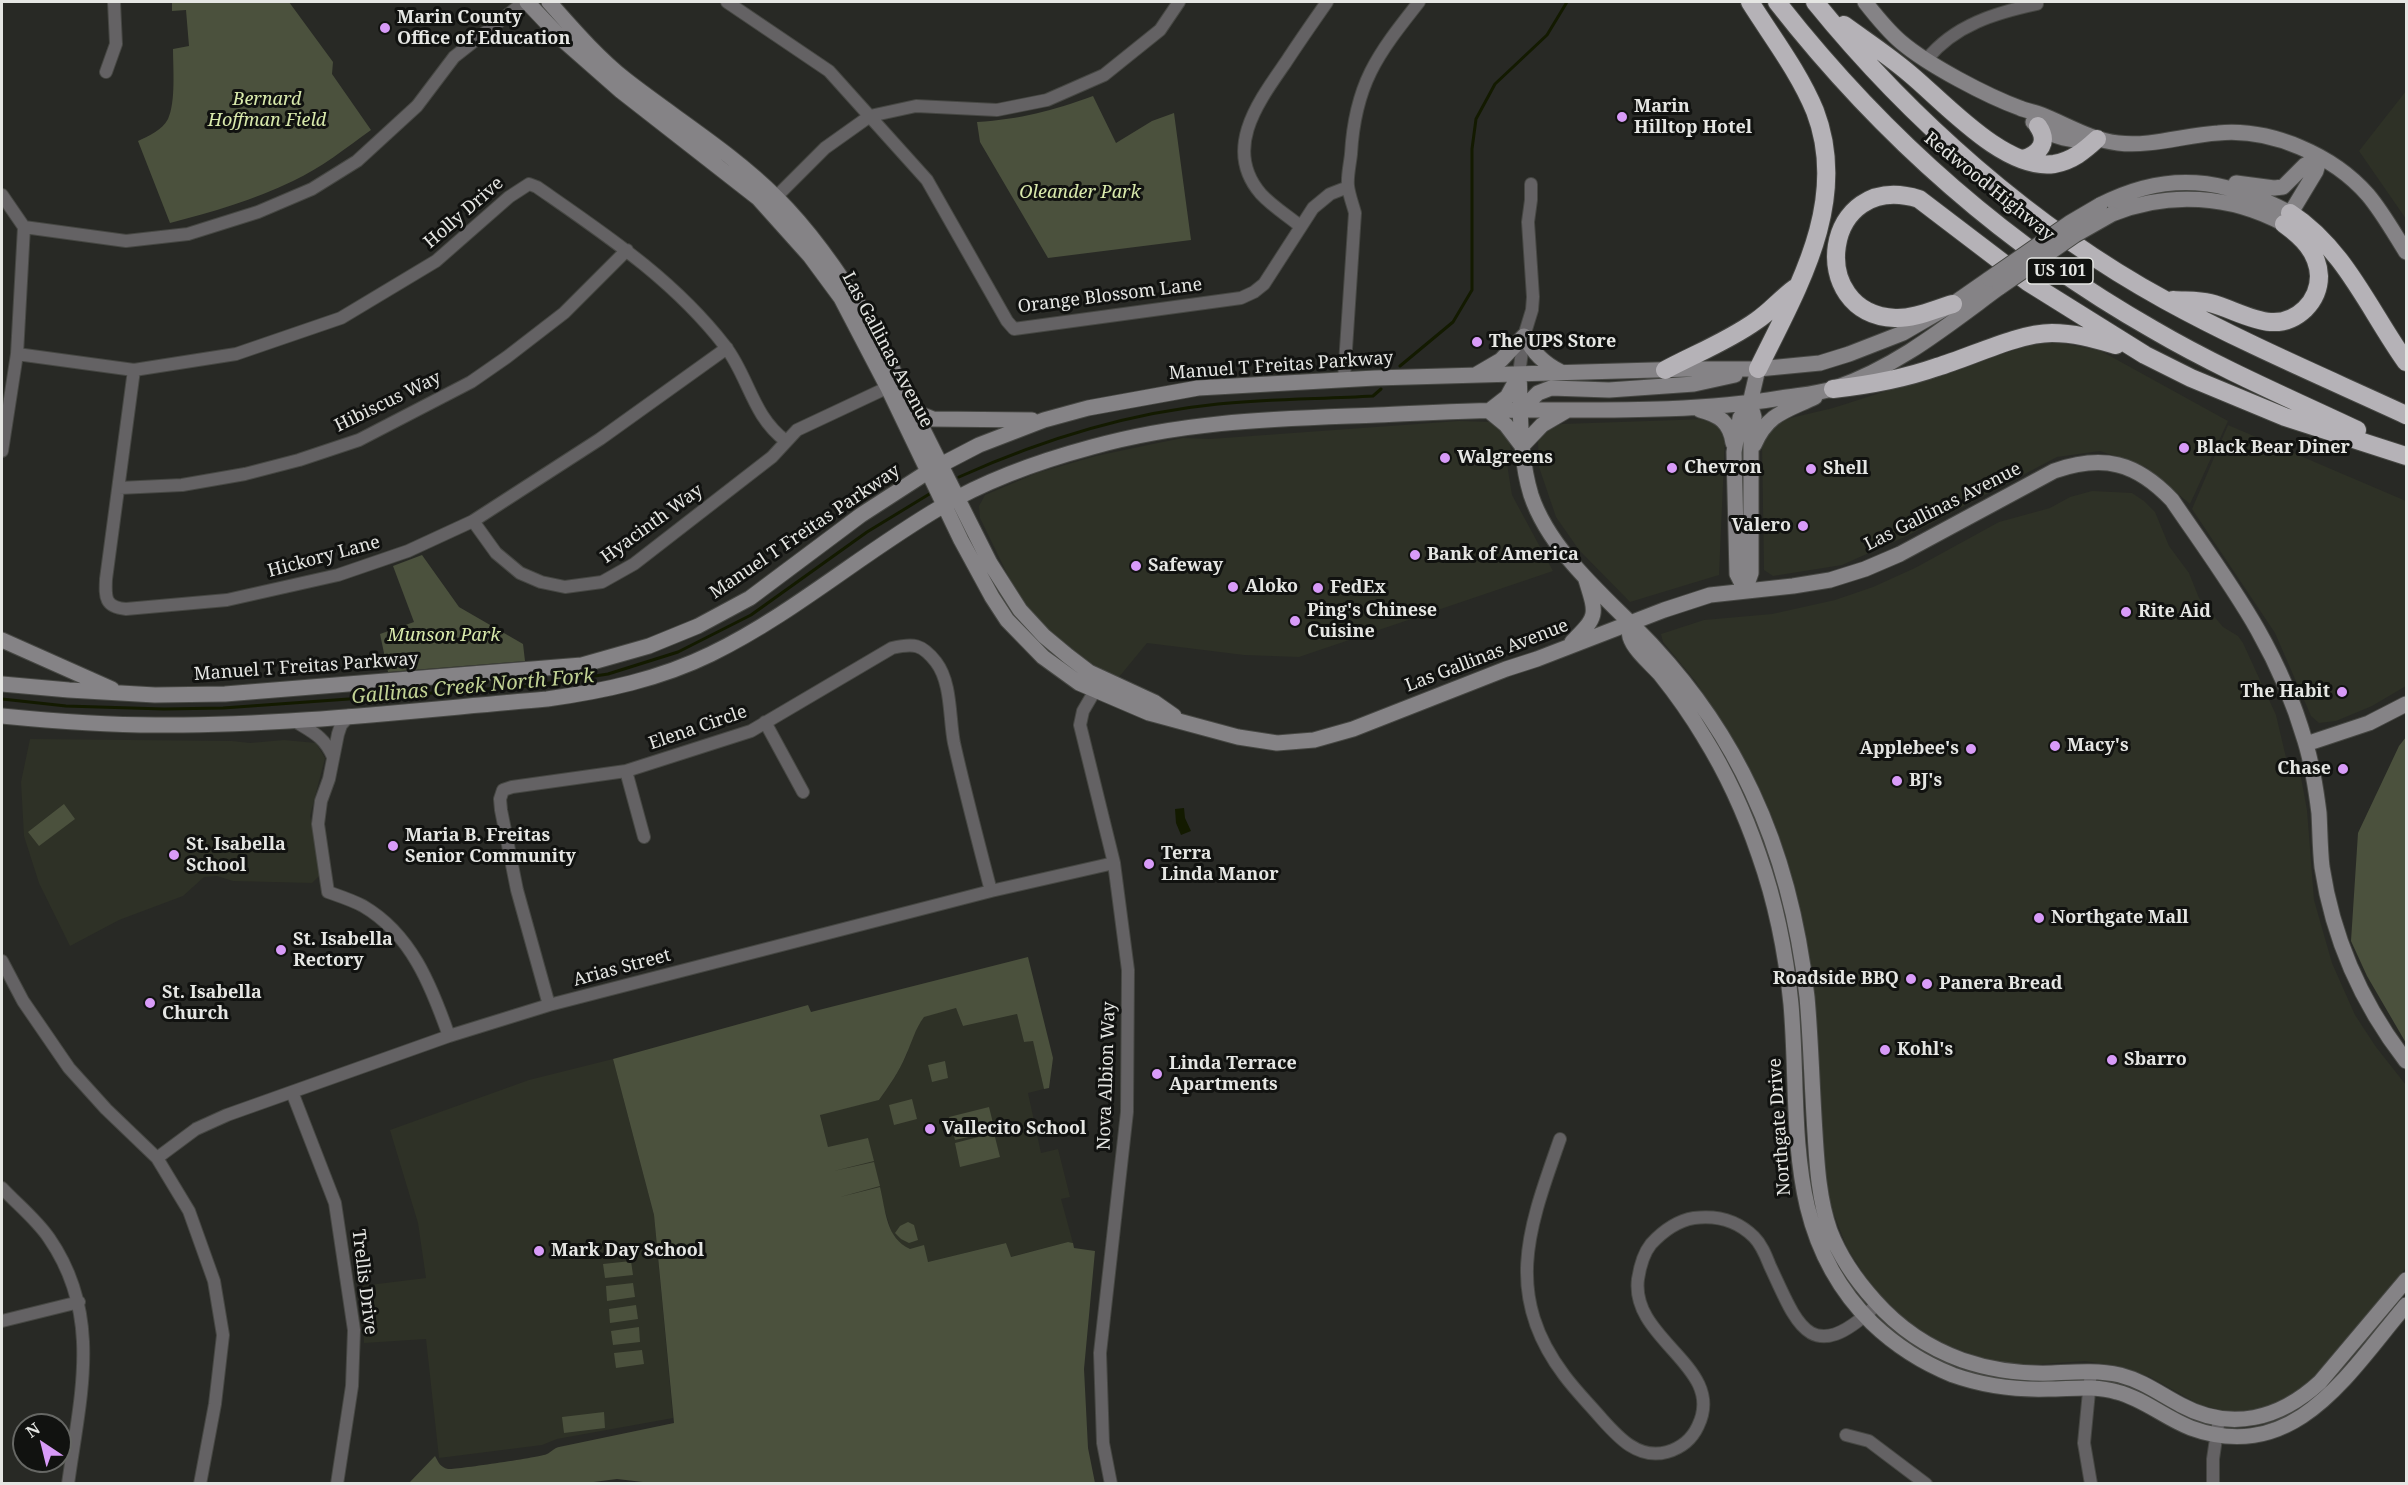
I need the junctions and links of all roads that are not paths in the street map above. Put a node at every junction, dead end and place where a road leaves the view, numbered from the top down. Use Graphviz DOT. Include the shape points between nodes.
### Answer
graph roads {
  1 [pos="114,2"];
  2 [pos="525,2"];
  3 [pos="549,2"];
  4 [pos="728,2"];
  5 [pos="1179,2"];
  6 [pos="1327,2"];
  7 [pos="1419,2"];
  8 [pos="1750,2"];
  9 [pos="1777,2"];
  10 [pos="1865,2"];
  11 [pos="1817,4"];
  12 [pos="2037,4"];
  13 [pos="1928,59"];
  14 [pos="106,72"];
  15 [pos="2019,108"];
  16 [pos="870,116"];
  17 [pos="2038,126"];
  18 [pos="2097,139"];
  19 [pos="2320,156"];
  20 [pos="2023,159"];
  21 [pos="2208,182"];
  22 [pos="1531,184"];
  23 [pos="1348,187"];
  24 [pos="2,195"];
  25 [pos="771,201"];
  26 [pos="2106,209"];
  27 [pos="2287,219"];
  28 [pos="1300,226"];
  29 [pos="24,227"];
  30 [pos="627,250"];
  31 [pos="2406,252"];
  32 [pos="1995,283"];
  33 [pos="1797,287"];
  34 [pos="2163,299"];
  35 [pos="1953,304"];
  36 [pos="1524,336"];
  37 [pos="727,348"];
  38 [pos="17,354"];
  39 [pos="2145,355"];
  40 [pos="2406,362"];
  41 [pos="1758,369"];
  42 [pos="134,370"];
  43 [pos="1665,370"];
  44 [pos="1563,373"];
  45 [pos="1519,374"];
  46 [pos="1474,375"];
  47 [pos="1344,379"];
  48 [pos="894,385"];
  49 [pos="1833,389"];
  50 [pos="1750,403"];
  51 [pos="1692,408"];
  52 [pos="1521,410"];
  53 [pos="1490,411"];
  54 [pos="1567,411"];
  55 [pos="915,412"];
  56 [pos="2406,416"];
  57 [pos="1044,420"];
  58 [pos="786,441"];
  59 [pos="1522,446"];
  60 [pos="1752,450"];
  61 [pos="2,451"];
  62 [pos="1734,452"];
  63 [pos="2406,454"];
  64 [pos="944,485"];
  65 [pos="119,488"];
  66 [pos="473,521"];
  67 [pos="1584,574"];
  68 [pos="1745,590"];
  69 [pos="1664,609"];
  70 [pos="1020,610"];
  71 [pos="1007,620"];
  72 [pos="1629,623"];
  73 [pos="2,640"];
  74 [pos="1568,647"];
  75 [pos="1658,651"];
  76 [pos="2,684"];
  77 [pos="1099,685"];
  78 [pos="120,693"];
  79 [pos="2406,704"];
  80 [pos="350,715"];
  81 [pos="2,716"];
  82 [pos="291,719"];
  83 [pos="765,722"];
  84 [pos="2306,744"];
  85 [pos="333,757"];
  86 [pos="626,771"];
  87 [pos="1751,789"];
  88 [pos="803,792"];
  89 [pos="1736,794"];
  90 [pos="644,837"];
  91 [pos="1114,863"];
  92 [pos="2325,881"];
  93 [pos="991,891"];
  94 [pos="2,961"];
  95 [pos="549,1005"];
  96 [pos="449,1035"];
  97 [pos="2406,1061"];
  98 [pos="2406,1073"];
  99 [pos="292,1092"];
  100 [pos="1560,1139"];
  101 [pos="157,1158"];
  102 [pos="2,1188"];
  103 [pos="2406,1280"];
  104 [pos="79,1302"];
  105 [pos="1877,1304"];
  106 [pos="2406,1305"];
  107 [pos="1865,1315"];
  108 [pos="2,1322"];
  109 [pos="2091,1371"];
  110 [pos="2091,1388"];
  111 [pos="2219,1418"];
  112 [pos="1846,1435"];
  113 [pos="2216,1435"];
  114 [pos="68,1484"];
  115 [pos="200,1484"];
  116 [pos="337,1484"];
  117 [pos="1111,1484"];
  118 [pos="1926,1484"];
  119 [pos="2091,1484"];
  120 [pos="2212,1484"];
  1 -- 14 [label="street" via="116,44"];
  2 -- 25 [label="main road, Las Gallinas Avenue" via="621,92 736,180"];
  2 -- 29 [label="street" via="454,57 417,106 357,161 312,189 258,212 188,234 126,241"];
  3 -- 25 [label="main road, Las Gallinas Avenue" via="582,40 624,78 744,169"];
  4 -- 16 [label="street, Orange Blossom Lane" via="830,71"];
  5 -- 16 [label="street" via="1160,30 1104,75 1047,100 997,110 916,106"];
  6 -- 28 [label="street" via="1256,106 1247,128 1245,160 1251,178 1262,195"];
  7 -- 23 [label="street" via="1384,48 1357,101"];
  8 -- 33 [label="highway" via="1807,94 1825,147 1828,177 1824,210"];
  9 -- 63 [label="highway, Redwood Highway / US 101" via="1841,79 1902,143 1970,203 2039,256 2192,351"];
  10 -- 13 [label="main road" via="1903,43"];
  11 -- 20 [label="highway" via="1909,73 1995,146"];
  11 -- 34 [label="highway, Redwood Highway / US 101" via="1884,81 1971,162 2058,231"];
  12 -- 13 [label="street" via="1995,13 1954,33"];
  13 -- 15 [label="main road"];
  15 -- 17 [label="main road"];
  15 -- 18 [label="main road"];
  16 -- 25 [label="street" via="825,148"];
  16 -- 28 [label="street, Orange Blossom Lane" via="927,180 1014,329 1241,298 1264,284"];
  17 -- 18 [label="main road" via="2082,142"];
  17 -- 20 [label="highway" via="2042,147"];
  18 -- 19 [label="main road" via="2121,144 2241,132"];
  18 -- 20 [label="highway" via="2078,155 2057,163"];
  19 -- 21 [label="main road" via="2283,187"];
  19 -- 27 [label="main road" via="2316,171"];
  19 -- 31 [label="main road" via="2367,195"];
  21 -- 26 [label="main road, Manuel T Freitas Parkway" via="2150,185 2129,192"];
  21 -- 27 [label="main road, Manuel T Freitas Parkway" via="2254,196"];
  22 -- 36 [label="street, Northgate Drive" via="1528,222 1533,297"];
  23 -- 28 [label="street, Orange Blossom Lane" via="1330,194"];
  23 -- 47 [label="street" via="1355,213"];
  24 -- 29 [label="street"];
  25 -- 48 [label="main road, Las Gallinas Avenue" via="841,298"];
  26 -- 27 [label="main road, Manuel T Freitas Parkway" via="2203,199"];
  26 -- 32 [label="main road, Manuel T Freitas Parkway, bridge" via="2072,222"];
  27 -- 34 [label="highway" via="2314,255 2318,271 2316,294 2296,316 2263,322 2210,303"];
  27 -- 40 [label="highway" via="2310,227 2336,252"];
  29 -- 38 [label="street"];
  30 -- 37 [label="street, Holly Drive" via="681,295"];
  30 -- 42 [label="street, Holly Drive" via="529,184 436,261 341,318 236,354"];
  30 -- 65 [label="street, Hibiscus Way" via="564,313 498,363 471,382 358,440 245,474 182,485"];
  32 -- 35 [label="main road, Manuel T Freitas Parkway"];
  32 -- 49 [label="main road, Manuel T Freitas Parkway" via="1906,354"];
  33 -- 41 [label="highway"];
  33 -- 43 [label="highway" via="1733,336"];
  34 -- 56 [label="highway, Redwood Highway / US 101"];
  35 -- 39 [label="highway" via="1894,318 1876,314 1856,302 1842,283 1835,256 1840,230 1849,216 1863,203 1885,195 1919,199 2028,282"];
  35 -- 41 [label="main road, Manuel T Freitas Parkway" via="1903,333 1849,354 1820,363"];
  36 -- 44 [label="main road" via="1538,357"];
  36 -- 45 [label="street, Northgate Drive"];
  36 -- 46 [label="main road" via="1501,360"];
  37 -- 58 [label="street, Holly Drive" via="764,421"];
  37 -- 66 [label="street, Hickory Lane" via="600,439"];
  38 -- 42 [label="street, Holly Drive"];
  38 -- 61 [label="street"];
  39 -- 49 [label="highway" via="2085,335 2050,332 1876,384"];
  39 -- 63 [label="highway" via="2285,417"];
  41 -- 43 [label="main road, Manuel T Freitas Parkway"];
  41 -- 50 [label="main road"];
  41 -- 52 [label="main road" via="1694,384 1609,390 1551,388 1538,393"];
  42 -- 65 [label="street, Hickory Lane"];
  43 -- 44 [label="main road, Manuel T Freitas Parkway"];
  44 -- 45 [label="main road, Manuel T Freitas Parkway"];
  45 -- 46 [label="main road, Manuel T Freitas Parkway"];
  45 -- 52 [label="main road, Northgate Drive"];
  45 -- 53 [label="main road" via="1507,397"];
  46 -- 47 [label="main road, Manuel T Freitas Parkway"];
  47 -- 57 [label="main road, Manuel T Freitas Parkway" via="1198,388"];
  48 -- 55 [label="main road, Las Gallinas Avenue"];
  48 -- 58 [label="street" via="796,430"];
  48 -- 64 [label="main road, Las Gallinas Avenue"];
  49 -- 50 [label="main road, Manuel T Freitas Parkway"];
  49 -- 60 [label="main road" via="1770,420"];
  50 -- 51 [label="main road, Manuel T Freitas Parkway"];
  50 -- 60 [label="main road" via="1754,417"];
  50 -- 62 [label="main road" via="1740,418"];
  51 -- 54 [label="main road, Manuel T Freitas Parkway"];
  51 -- 62 [label="main road" via="1716,414 1725,422"];
  52 -- 53 [label="main road, Manuel T Freitas Parkway"];
  52 -- 54 [label="main road, Manuel T Freitas Parkway"];
  52 -- 59 [label="main road, Northgate Drive"];
  53 -- 59 [label="main road"];
  53 -- 64 [label="main road, Manuel T Freitas Parkway" via="1211,423 1147,434 1011,472"];
  54 -- 59 [label="main road" via="1542,425"];
  55 -- 57 [label="main road" via="933,419"];
  55 -- 64 [label="main road, Las Gallinas Avenue"];
  57 -- 64 [label="main road, Manuel T Freitas Parkway" via="979,446"];
  58 -- 66 [label="street, Hyacinth Way" via="772,457 634,564 602,582 564,586 520,573 496,553"];
  59 -- 67 [label="main road, Northgate Drive" via="1531,495 1545,525"];
  60 -- 68 [label="main road" via="1750,573"];
  62 -- 68 [label="main road" via="1737,574"];
  64 -- 70 [label="main road, Las Gallinas Avenue"];
  64 -- 71 [label="main road, Las Gallinas Avenue" via="980,576"];
  64 -- 78 [label="main road, Manuel T Freitas Parkway" via="861,515 750,598 698,626 649,646 582,664 225,693"];
  64 -- 80 [label="main road, Manuel T Freitas Parkway" via="765,624 710,654 661,674 558,698"];
  65 -- 66 [label="street, Hickory Lane" via="106,589 115,608 227,600 338,575 408,552"];
  67 -- 72 [label="main road, Northgate Drive"];
  67 -- 74 [label="main road" via="1594,616"];
  68 -- 69 [label="main road, Las Gallinas Avenue" via="1710,595"];
  68 -- 84 [label="main road, Las Gallinas Avenue" via="1830,580 1865,569 2076,463 2124,466 2143,474 2172,500 2241,598 2281,673"];
  69 -- 72 [label="main road, Las Gallinas Avenue"];
  69 -- 75 [label="main road" via="1653,632"];
  70 -- 71 [label="main road"];
  70 -- 77 [label="main road, Las Gallinas Avenue"];
  71 -- 77 [label="main road, Las Gallinas Avenue" via="1043,657 1079,684"];
  72 -- 74 [label="main road, Las Gallinas Avenue"];
  72 -- 75 [label="main road, Northgate Drive"];
  72 -- 89 [label="main road, Northgate Drive" via="1630,639 1677,696"];
  73 -- 78 [label="main road"];
  74 -- 77 [label="main road, Las Gallinas Avenue" via="1353,729 1314,740 1277,743 1181,721 1154,702"];
  75 -- 87 [label="main road, Northgate Drive" via="1722,737"];
  76 -- 78 [label="main road, Manuel T Freitas Parkway"];
  77 -- 91 [label="street, Nova Albion Way" via="1083,711 1080,725"];
  79 -- 84 [label="main road" via="2369,723"];
  80 -- 82 [label="main road, Manuel T Freitas Parkway"];
  80 -- 85 [label="street" via="341,725"];
  81 -- 82 [label="main road, Manuel T Freitas Parkway" via="156,725"];
  82 -- 85 [label="street" via="319,735"];
  83 -- 86 [label="street, Elena Circle" via="752,731"];
  83 -- 88 [label="street"];
  83 -- 93 [label="street, Elena Circle" via="892,648 911,644 924,649 944,677 954,741"];
  84 -- 92 [label="main road, Las Gallinas Avenue"];
  85 -- 96 [label="street" via="318,825 328,892 382,918 401,938 431,984"];
  86 -- 90 [label="street"];
  86 -- 95 [label="street, Elena Circle" via="512,787 501,795 518,890"];
  87 -- 89 [label="main road"];
  87 -- 105 [label="main road, Northgate Drive" via="1776,853 1801,950 1816,1163 1823,1206 1839,1252"];
  89 -- 107 [label="main road, Northgate Drive" via="1763,867 1784,953 1807,1210 1825,1260"];
  91 -- 93 [label="street, Arias Street"];
  91 -- 117 [label="street, Nova Albion Way" via="1128,970 1129,1044 1127,1112 1100,1353 1103,1443"];
  92 -- 97 [label="main road" via="2358,985"];
  92 -- 98 [label="main road" via="2321,899 2326,921 2350,989 2370,1025"];
  93 -- 95 [label="street, Arias Street"];
  94 -- 101 [label="street" via="23,1001 69,1068"];
  95 -- 96 [label="street, Arias Street"];
  96 -- 99 [label="street, Arias Street"];
  99 -- 101 [label="street, Arias Street" via="196,1129"];
  99 -- 116 [label="street, Trellis Drive" via="335,1203 354,1330 352,1386"];
  100 -- 107 [label="street" via="1529,1239 1527,1270 1532,1309 1545,1344 1564,1376 1620,1440 1634,1449 1666,1453 1683,1445 1696,1432 1703,1416 1704,1399 1699,1384 1644,1316 1640,1299 1640,1266 1660,1234 1675,1224 1710,1217 1742,1227 1765,1253 1794,1317 1812,1334 1836,1335"];
  101 -- 115 [label="street" via="189,1211 214,1281 224,1335"];
  102 -- 104 [label="street" via="53,1243"];
  103 -- 111 [label="main road, Northgate Drive" via="2304,1396 2263,1417"];
  104 -- 108 [label="street"];
  104 -- 114 [label="street" via="84,1369"];
  105 -- 107 [label="street"];
  105 -- 109 [label="main road, Northgate Drive" via="1924,1341 1981,1366 2028,1373"];
  106 -- 113 [label="main road, Northgate Drive" via="2314,1410 2267,1433"];
  107 -- 110 [label="main road, Northgate Drive" via="1915,1356 1965,1378 2000,1388"];
  109 -- 110 [label="street"];
  109 -- 111 [label="main road, Northgate Drive" via="2127,1377 2180,1405"];
  110 -- 113 [label="main road, Northgate Drive" via="2131,1396 2182,1424"];
  110 -- 119 [label="street" via="2084,1443"];
  111 -- 113 [label="street"];
  112 -- 118 [label="street" via="1869,1441"];
  113 -- 120 [label="street"];
}
